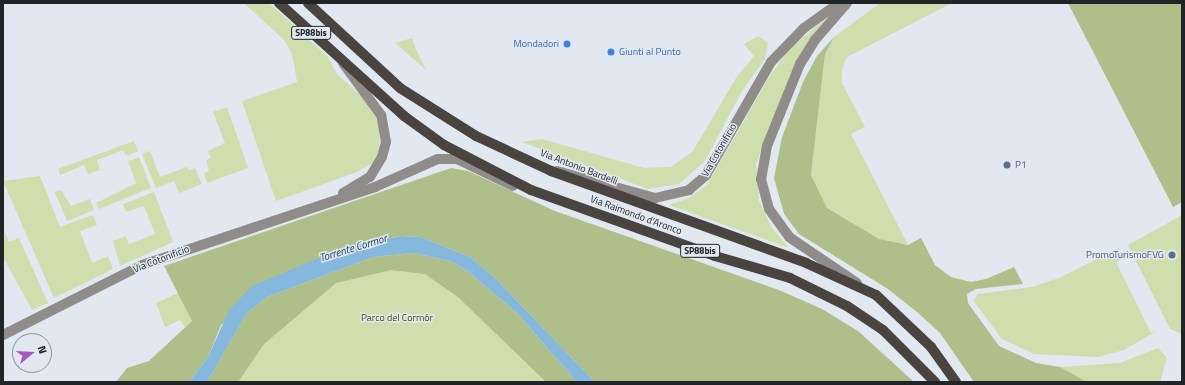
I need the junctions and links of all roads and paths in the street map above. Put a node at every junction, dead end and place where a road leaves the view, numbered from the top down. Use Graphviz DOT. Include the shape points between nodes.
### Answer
graph roads {
  1 [pos="279,3"];
  2 [pos="308,3"];
  3 [pos="839,3"];
  4 [pos="847,3"];
  5 [pos="343,63"];
  6 [pos="551,171"];
  7 [pos="532,190"];
  8 [pos="327,201"];
  9 [pos="876,295"];
  10 [pos="3,335"];
  11 [pos="934,382"];
  12 [pos="956,382"];
  1 -- 5 [label="main road, SP88bis"];
  2 -- 6 [label="main road, Via Antonio Bardelli / SP88bis" via="395,82 438,115"];
  3 -- 6 [label="street, Via Cotonificio" via="804,28 771,62 706,175 689,190 655,198 572,173"];
  4 -- 9 [label="street" via="815,40 800,64 767,146 762,179 769,209 789,237"];
  5 -- 7 [label="main road, SP88bis" via="404,116 438,141"];
  5 -- 8 [label="street, Via Cotonificio" via="381,115 386,142 382,157 370,177"];
  6 -- 9 [label="main road, Via Antonio Bardelli / SP88bis" via="806,263"];
  7 -- 8 [label="street, Via Cotonificio" via="518,188 447,158 427,163 375,187"];
  7 -- 11 [label="main road, Via Raimondo d'Aronco / SP88bis" via="715,256 790,278 847,306 882,330"];
  8 -- 10 [label="street, Via Cotonificio" via="142,265"];
  9 -- 12 [label="main road, SP88bis" via="931,347"];
}
